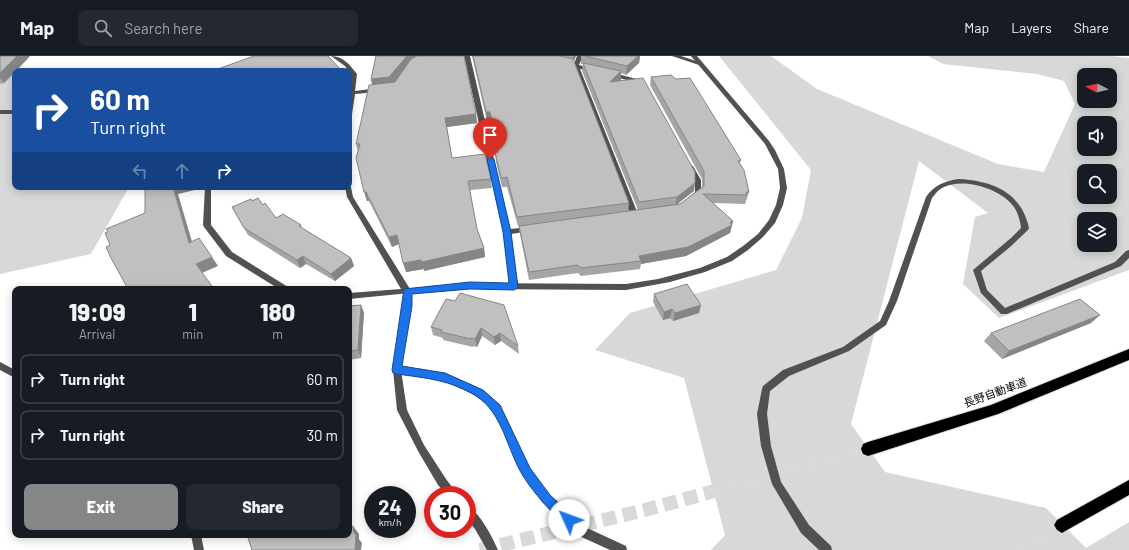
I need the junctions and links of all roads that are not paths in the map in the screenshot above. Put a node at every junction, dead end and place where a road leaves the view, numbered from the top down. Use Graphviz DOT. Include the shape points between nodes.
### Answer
graph roads {
  1 [pos="334,56"];
  2 [pos="467,56"];
  3 [pos="580,56"];
  4 [pos="674,56"];
  5 [pos="697,59"];
  6 [pos="563,63"];
  7 [pos="576,66"];
  8 [pos="350,68"];
  9 [pos="352,71"];
  10 [pos="599,72"];
  11 [pos="606,73"];
  12 [pos="387,89"];
  13 [pos="648,89"];
  14 [pos="352,93"];
  15 [pos="0,112"];
  16 [pos="12,112"];
  17 [pos="686,159"];
  18 [pos="208,190"];
  19 [pos="349,190"];
  20 [pos="688,201"];
  21 [pos="626,215"];
  22 [pos="539,228"];
  23 [pos="507,232"];
  24 [pos="1129,253"];
  25 [pos="280,286"];
  26 [pos="514,287"];
  27 [pos="408,291"];
  28 [pos="352,296"];
  29 [pos="1129,354"];
  30 [pos="0,366"];
  31 [pos="397,370"];
  32 [pos="12,372"];
  33 [pos="868,449"];
  34 [pos="445,486"];
  35 [pos="1129,487"];
  36 [pos="476,522"];
  37 [pos="1062,525"];
  38 [pos="197,538"];
  39 [pos="199,550"];
  40 [pos="493,550"];
  41 [pos="622,550"];
  42 [pos="827,550"];
  1 -- 8 [label="street"];
  2 -- 23 [label="street"];
  3 -- 7 [label="street"];
  4 -- 5 [label="street"];
  5 -- 26 [label="street" via="772,150 777,160 783,180 783,195 777,214 769,226 753,242 712,267 660,281 626,287"];
  6 -- 7 [label="street"];
  7 -- 10 [label="street"];
  7 -- 21 [label="street" via="638,214"];
  9 -- 14 [label="street"];
  11 -- 13 [label="street" via="644,82"];
  12 -- 14 [label="street"];
  15 -- 16 [label="street"];
  17 -- 20 [label="street" via="698,180 698,193"];
  18 -- 25 [label="street" via="207,225 229,254"];
  19 -- 27 [label="street" via="350,197"];
  22 -- 23 [label="street"];
  23 -- 26 [label="street"];
  24 -- 42 [label="street" via="1118,264 1004,312 984,290 977,270 1014,241 1024,228 1022,214 1013,200 985,185 968,181 957,182 944,184 935,190 929,197 883,323 846,349 786,373 766,389 762,414 766,446 777,484 805,529"];
  26 -- 27 [label="street" via="470,286"];
  27 -- 28 [label="street"];
  27 -- 31 [label="street"];
  29 -- 33 [label="highway, 長野自動車道" via="994,410"];
  30 -- 32 [label="street"];
  31 -- 34 [label="street" via="402,410 421,448"];
  31 -- 41 [label="street" via="445,377 480,393 497,408 526,472 546,498 581,531"];
  35 -- 37 [label="highway"];
  36 -- 40 [label="street"];
  38 -- 39 [label="street"];
}
